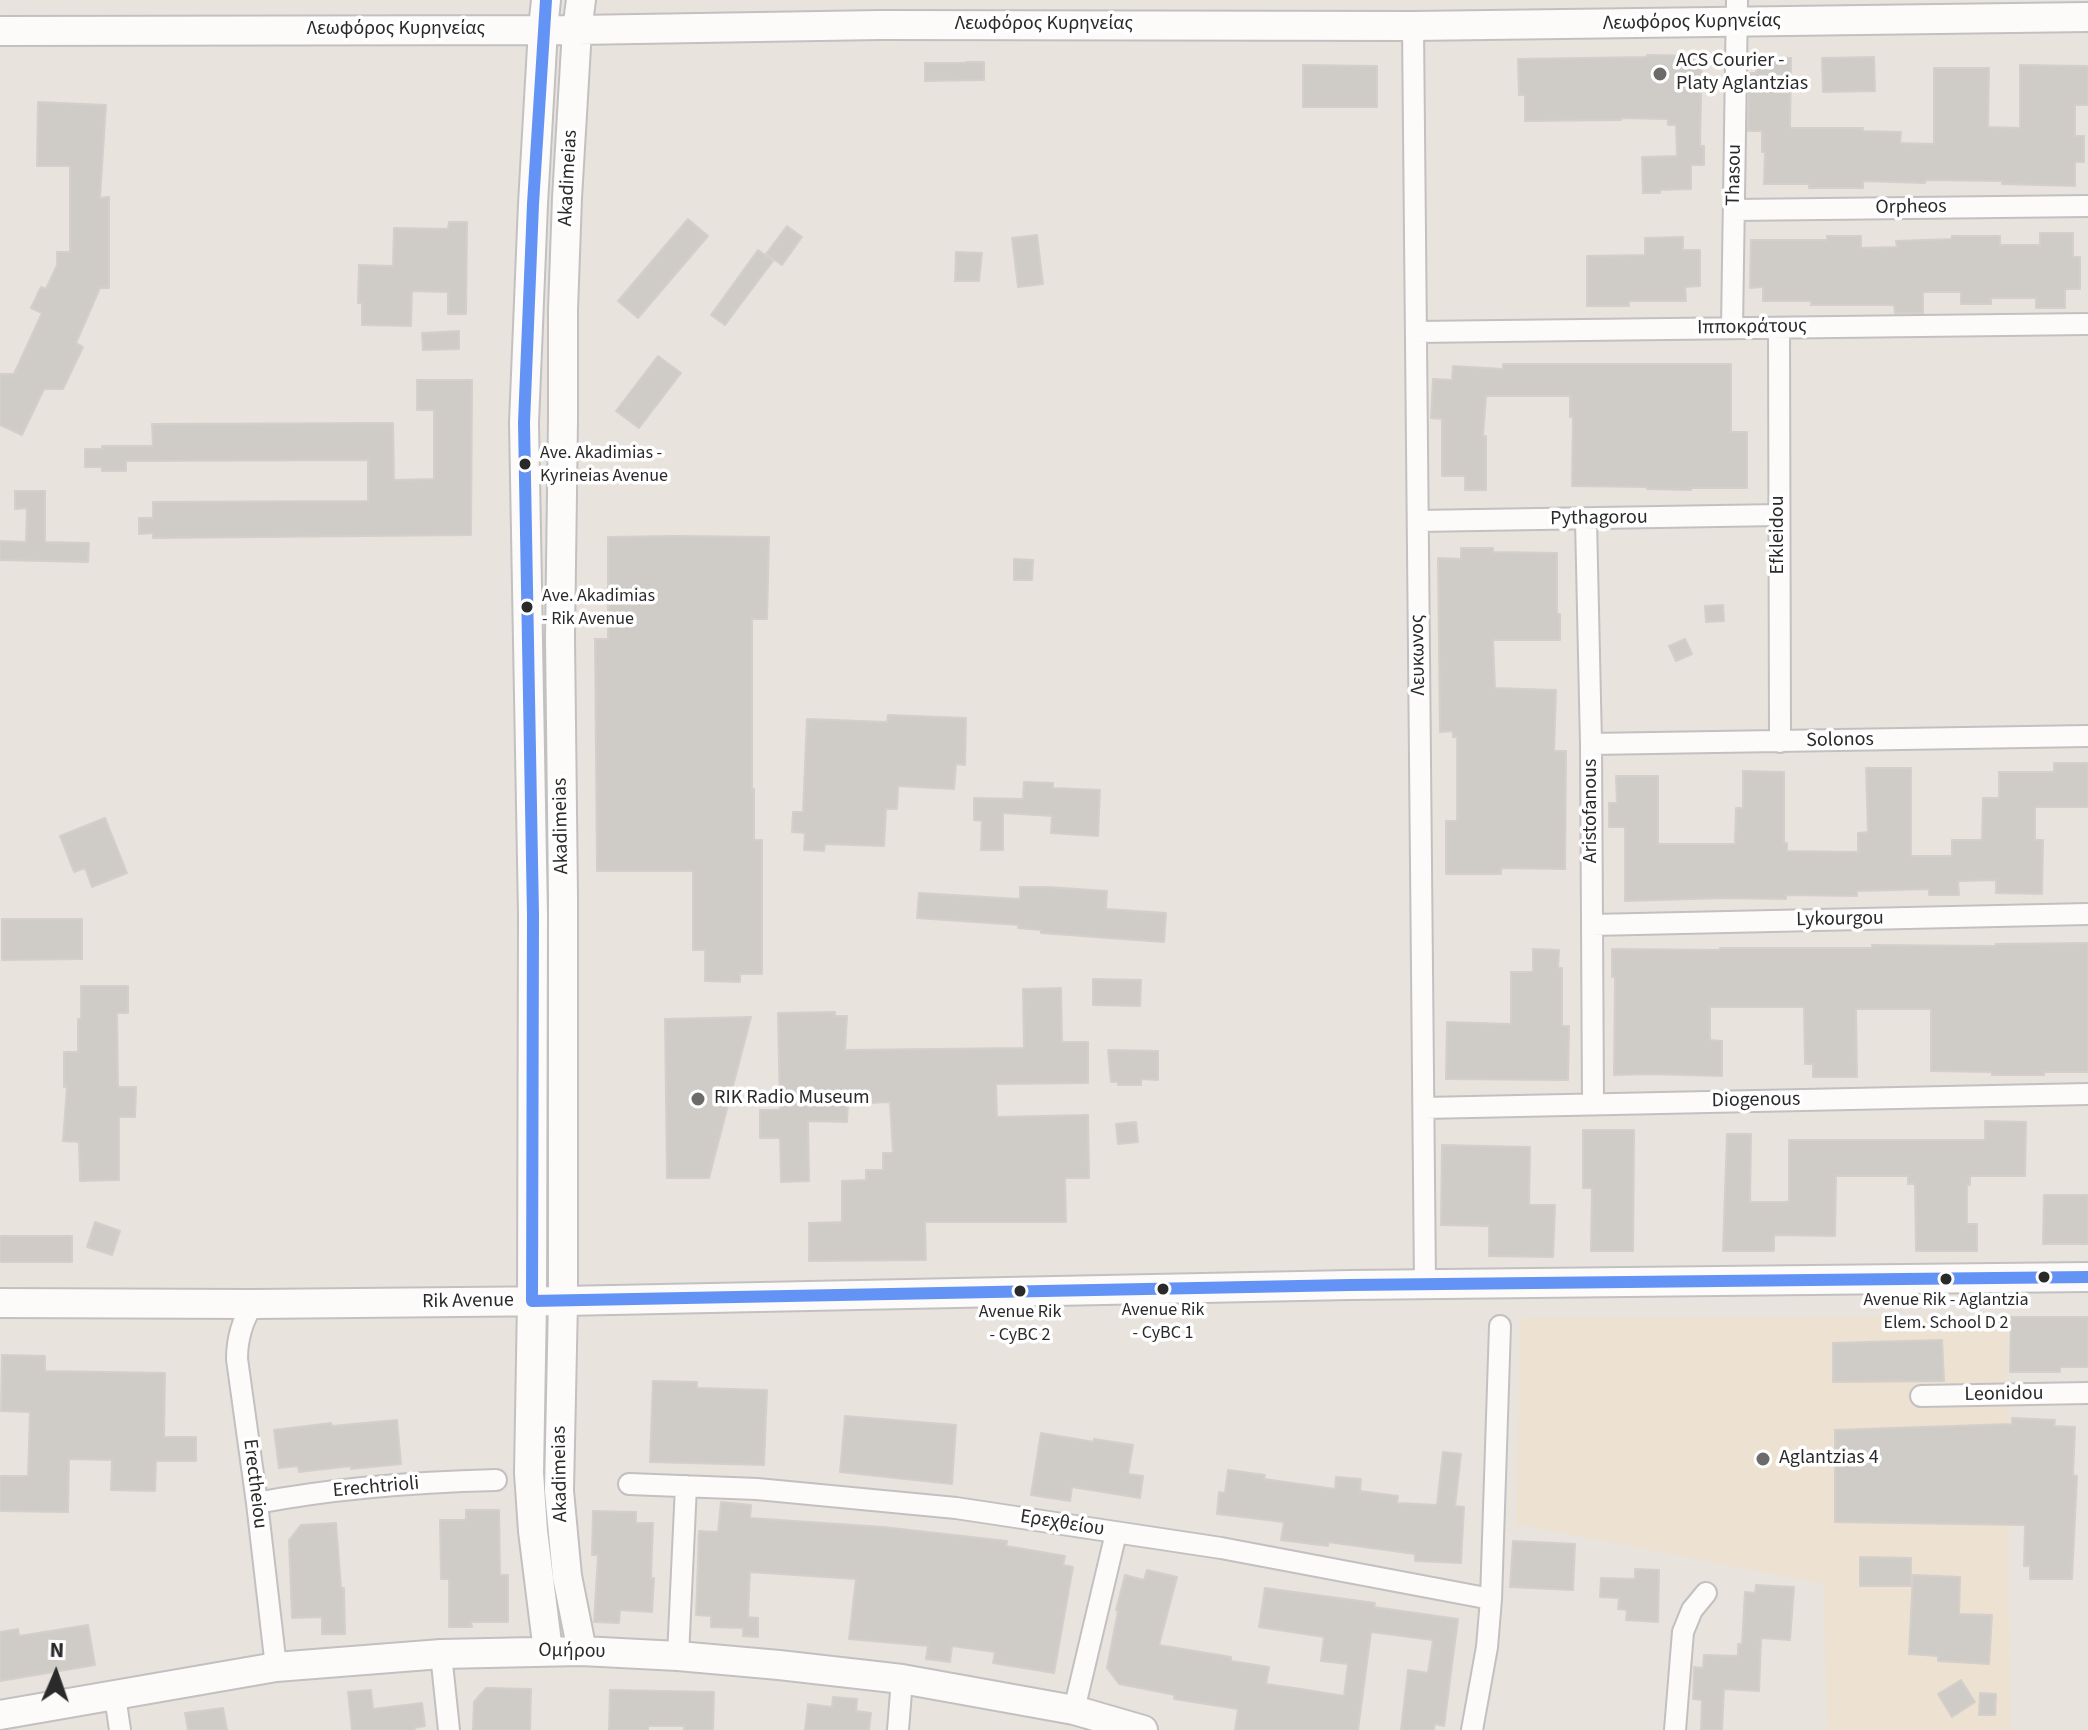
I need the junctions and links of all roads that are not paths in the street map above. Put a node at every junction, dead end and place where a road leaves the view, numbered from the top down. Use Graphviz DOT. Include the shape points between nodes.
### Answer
graph roads {
  1 [pos="546,0"];
  2 [pos="581,0"];
  3 [pos="2037,9"];
  4 [pos="1737,11"];
  5 [pos="2088,17"];
  6 [pos="1,26"];
  7 [pos="1413,26"];
  8 [pos="543,29"];
  9 [pos="577,30"];
  10 [pos="2088,206"];
  11 [pos="1734,210"];
  12 [pos="2088,324"];
  13 [pos="1732,328"];
  14 [pos="1779,328"];
  15 [pos="1416,332"];
  16 [pos="1779,515"];
  17 [pos="1586,520"];
  18 [pos="1418,521"];
  19 [pos="2088,736"];
  20 [pos="1780,742"];
  21 [pos="1591,744"];
  22 [pos="2088,914"];
  23 [pos="1592,925"];
  24 [pos="2088,1094"];
  25 [pos="1593,1103"];
  26 [pos="1424,1108"];
  27 [pos="2088,1277"];
  28 [pos="1425,1284"];
  29 [pos="532,1301"];
  30 [pos="563,1301"];
  31 [pos="0,1303"];
  32 [pos="253,1304"];
  33 [pos="1500,1326"];
  34 [pos="2088,1393"];
  35 [pos="1921,1396"];
  36 [pos="496,1480"];
  37 [pos="629,1484"];
  38 [pos="686,1486"];
  39 [pos="257,1503"];
  40 [pos="1116,1533"];
  41 [pos="1706,1593"];
  42 [pos="1491,1599"];
  43 [pos="548,1651"];
  44 [pos="582,1651"];
  45 [pos="441,1654"];
  46 [pos="678,1656"];
  47 [pos="276,1667"];
  48 [pos="902,1679"];
  49 [pos="115,1696"];
  50 [pos="1074,1710"];
  51 [pos="0,1715"];
  52 [pos="120,1730"];
  53 [pos="449,1730"];
  54 [pos="898,1730"];
  55 [pos="1143,1730"];
  56 [pos="1472,1730"];
  57 [pos="1675,1730"];
  1 -- 8 [label="main road, Akadimeias"];
  2 -- 9 [label="main road, Akadimeias"];
  3 -- 4 [label="main road, Λεωφόρος Κυρηνείας"];
  3 -- 5 [label="main road, Λεωφόρος Κυρηνείας"];
  4 -- 7 [label="main road, Λεωφόρος Κυρηνείας"];
  4 -- 11 [label="street, Thasou"];
  6 -- 8 [label="main road, Λεωφόρος Κυρηνείας"];
  7 -- 9 [label="main road, Λεωφόρος Κυρηνείας"];
  7 -- 15 [label="street, Λευκωνος"];
  8 -- 9 [label="main road, Λεωφόρος Κυρηνείας"];
  8 -- 29 [label="main road, Akadimeias" via="524,423 533,915"];
  9 -- 30 [label="main road, Akadimeias" via="563,310"];
  10 -- 11 [label="street, Orpheos"];
  11 -- 13 [label="street, Thasou"];
  12 -- 14 [label="street, Ιπποκράτους"];
  13 -- 14 [label="street, Ιπποκράτους"];
  13 -- 15 [label="street, Ιπποκράτους"];
  14 -- 16 [label="street, Efkleidou"];
  15 -- 18 [label="street, Λευκωνος"];
  16 -- 17 [label="street, Pythagorou"];
  16 -- 20 [label="street, Efkleidou"];
  17 -- 18 [label="street, Pythagorou"];
  17 -- 21 [label="street, Aristofanous"];
  18 -- 26 [label="street, Λευκωνος"];
  19 -- 20 [label="street, Solonos"];
  20 -- 21 [label="street, Solonos"];
  21 -- 23 [label="street, Aristofanous"];
  22 -- 23 [label="street, Lykourgou"];
  23 -- 25 [label="street, Aristofanous"];
  24 -- 25 [label="street, Diogenous"];
  25 -- 26 [label="street, Diogenous"];
  26 -- 28 [label="street, Λευκωνος"];
  27 -- 28 [label="main road, Rik Avenue"];
  28 -- 30 [label="main road, Rik Avenue"];
  29 -- 30 [label="main road, Rik Avenue"];
  29 -- 32 [label="main road, Rik Avenue"];
  29 -- 43 [label="main road, Akadimeias" via="529,1473"];
  30 -- 44 [label="main road, Akadimeias" via="559,1491 567,1576"];
  31 -- 32 [label="main road, Rik Avenue"];
  32 -- 39 [label="street, Erectheiou" via="237,1342 237,1359"];
  33 -- 42 [label="street"];
  34 -- 35 [label="street, Leonidou"];
  36 -- 39 [label="street, Erechtrioli"];
  37 -- 38 [label="street, Ερεχθείου"];
  38 -- 40 [label="street, Ερεχθείου" via="942,1506"];
  38 -- 46 [label="street"];
  39 -- 47 [label="street, Erectheiou"];
  40 -- 42 [label="street, Ερεχθείου"];
  40 -- 50 [label="street"];
  41 -- 57 [label="street" via="1683,1632"];
  42 -- 56 [label="street"];
  43 -- 44 [label="main road, Ομήρου"];
  43 -- 45 [label="main road, Ομήρου"];
  44 -- 46 [label="main road, Ομήρου"];
  45 -- 47 [label="main road, Ομήρου"];
  45 -- 53 [label="street"];
  46 -- 48 [label="main road, Ομήρου"];
  47 -- 49 [label="main road, Ομήρου"];
  48 -- 50 [label="main road, Ομήρου"];
  48 -- 54 [label="street"];
  49 -- 51 [label="main road, Ομήρου"];
  49 -- 52 [label="street"];
  50 -- 55 [label="main road, Ομήρου"];
}
